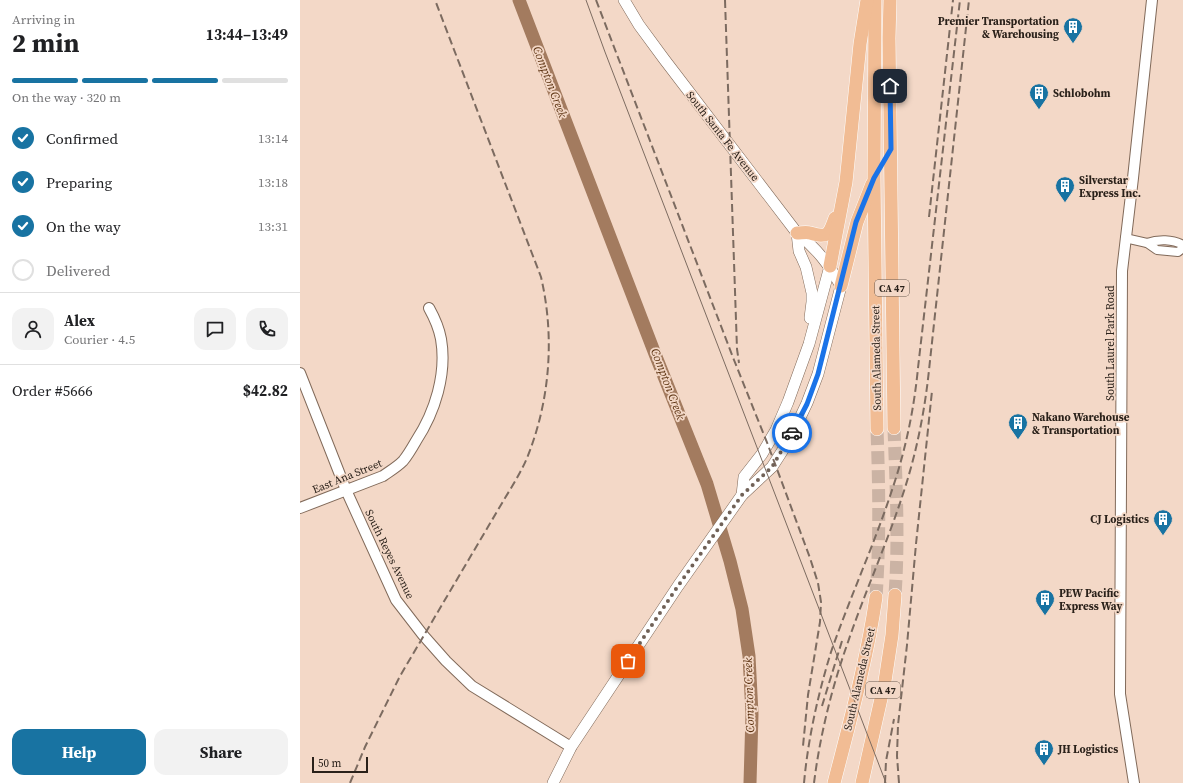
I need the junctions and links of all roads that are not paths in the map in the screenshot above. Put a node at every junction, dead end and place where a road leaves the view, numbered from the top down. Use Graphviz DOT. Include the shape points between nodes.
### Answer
graph roads {
  1 [pos="624,0"];
  2 [pos="867,0"];
  3 [pos="874,0"];
  4 [pos="890,0"];
  5 [pos="1152,0"];
  6 [pos="891,149"];
  7 [pos="874,178"];
  8 [pos="846,182"];
  9 [pos="797,233"];
  10 [pos="1125,238"];
  11 [pos="1183,247"];
  12 [pos="830,266"];
  13 [pos="841,286"];
  14 [pos="429,308"];
  15 [pos="809,344"];
  16 [pos="300,373"];
  17 [pos="788,402"];
  18 [pos="805,408"];
  19 [pos="877,428"];
  20 [pos="894,428"];
  21 [pos="346,490"];
  22 [pos="742,495"];
  23 [pos="300,508"];
  24 [pos="895,595"];
  25 [pos="876,597"];
  26 [pos="571,747"];
  27 [pos="553,783"];
  28 [pos="834,783"];
  29 [pos="862,783"];
  30 [pos="1134,783"];
  1 -- 9 [label="main road, South Santa Fe Avenue" via="664,59"];
  2 -- 8 [label="main road"];
  3 -- 7 [label="main road, South Alameda Street / CA 47"];
  4 -- 6 [label="main road, South Alameda Street / CA 47"];
  5 -- 10 [label="street, South Laurel Park Road"];
  6 -- 7 [label="main road"];
  6 -- 20 [label="main road, South Alameda Street / CA 47"];
  7 -- 13 [label="main road" via="856,222"];
  7 -- 19 [label="main road, South Alameda Street / CA 47"];
  8 -- 9 [label="main road" via="830,231 821,236 809,232"];
  8 -- 12 [label="main road"];
  9 -- 12 [label="main road, South Santa Fe Avenue" via="813,245"];
  9 -- 15 [label="main road" via="799,251 812,293"];
  10 -- 11 [label="street" via="1147,243 1157,250 1178,252"];
  10 -- 30 [label="street, South Laurel Park Road" via="1122,276 1120,694"];
  12 -- 13 [label="main road, South Santa Fe Avenue"];
  12 -- 15 [label="main road"];
  13 -- 18 [label="main road" via="818,374"];
  14 -- 21 [label="street, East Ana Street" via="441,338 442,365 437,396 425,427 408,454 394,469"];
  15 -- 17 [label="main road"];
  16 -- 21 [label="street, South Reyes Avenue"];
  17 -- 18 [label="main road"];
  17 -- 22 [label="main road" via="762,454 744,477"];
  18 -- 22 [label="main road" via="790,439 772,467"];
  21 -- 23 [label="street, East Ana Street"];
  21 -- 26 [label="street, South Reyes Avenue" via="396,600 423,635 472,686"];
  22 -- 26 [label="main road"];
  24 -- 29 [label="main road, South Alameda Street / CA 47" via="886,681"];
  25 -- 28 [label="main road, South Alameda Street / CA 47" via="864,666"];
  26 -- 27 [label="main road"];
}
